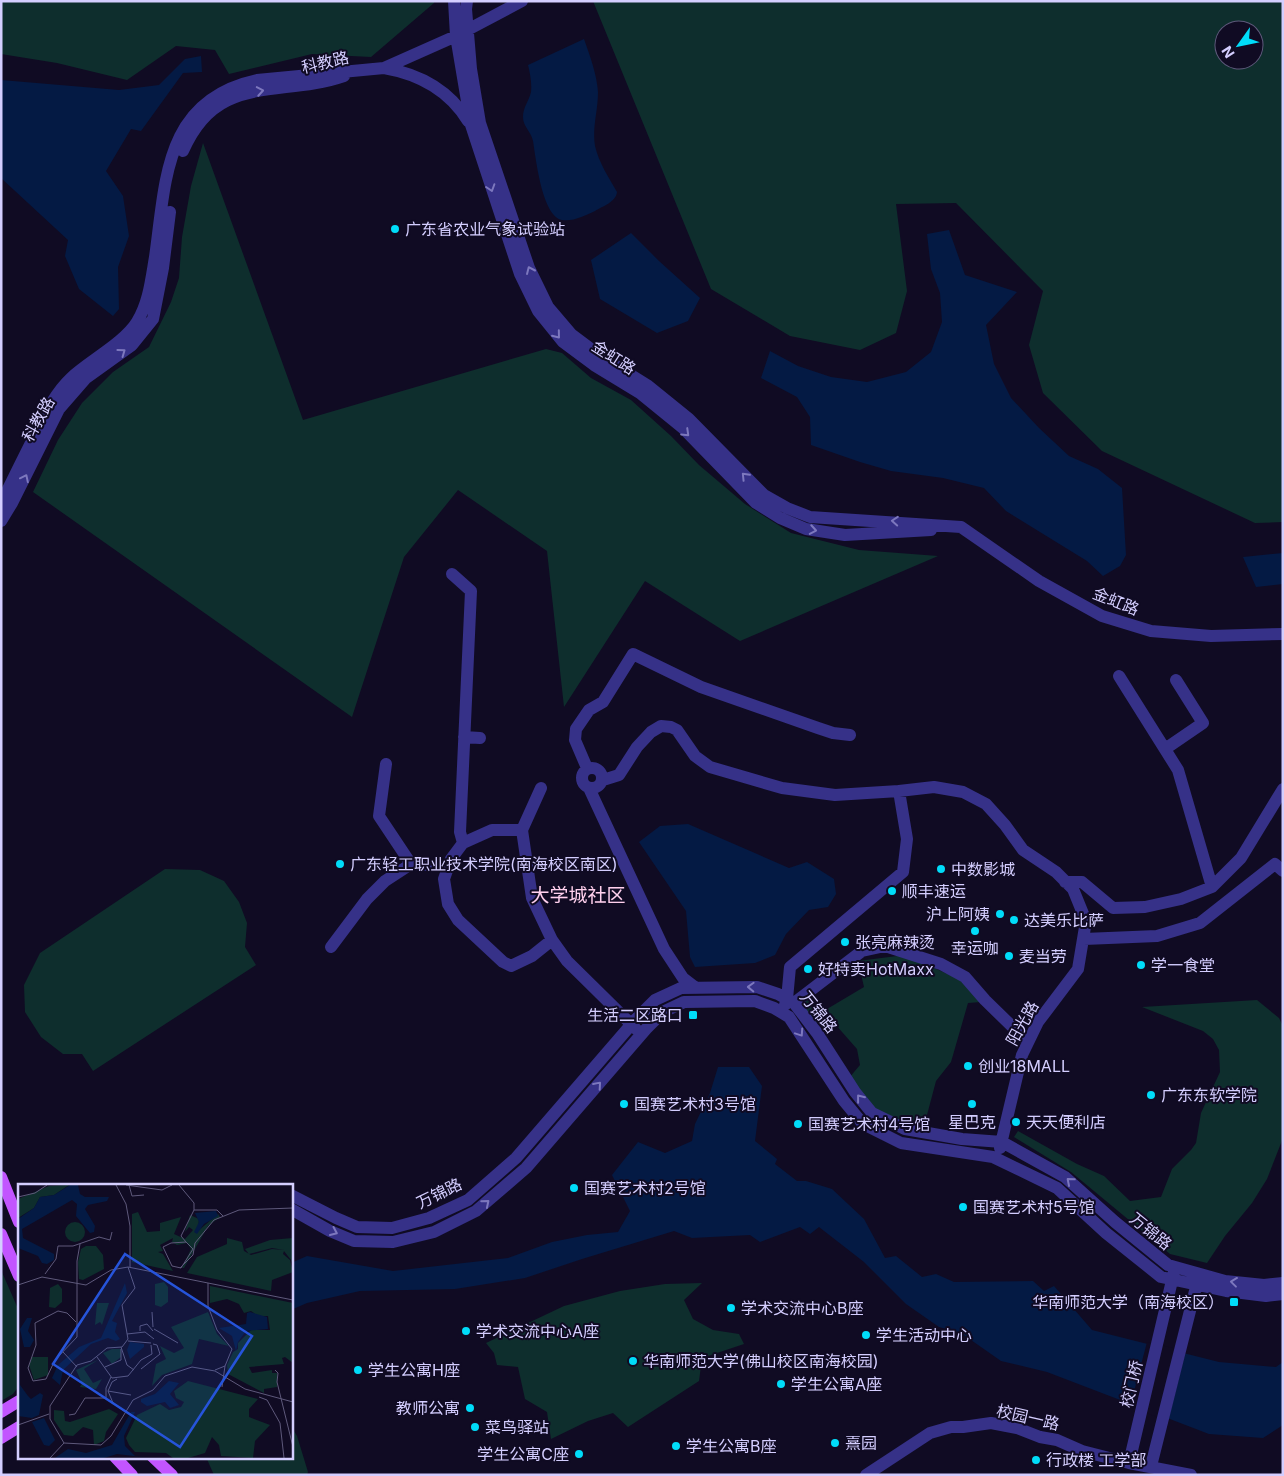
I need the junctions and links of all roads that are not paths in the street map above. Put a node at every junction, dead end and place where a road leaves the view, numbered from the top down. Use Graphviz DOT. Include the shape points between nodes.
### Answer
graph roads {
  1 [pos="454,1"];
  2 [pos="467,1"];
  3 [pos="522,1"];
  4 [pos="468,30"];
  5 [pos="456,36"];
  6 [pos="384,68"];
  7 [pos="362,70"];
  8 [pos="471,125"];
  9 [pos="1,503"];
  10 [pos="1,521"];
  11 [pos="961,527"];
  12 [pos="452,574"];
  13 [pos="1283,634"];
  14 [pos="1119,676"];
  15 [pos="1176,680"];
  16 [pos="850,735"];
  17 [pos="464,737"];
  18 [pos="480,738"];
  19 [pos="1165,749"];
  20 [pos="386,764"];
  21 [pos="587,768"];
  22 [pos="603,780"];
  23 [pos="541,788"];
  24 [pos="590,788"];
  25 [pos="1283,789"];
  26 [pos="899,791"];
  27 [pos="522,830"];
  28 [pos="463,843"];
  29 [pos="411,864"];
  30 [pos="449,866"];
  31 [pos="1283,871"];
  32 [pos="1065,882"];
  33 [pos="1212,887"];
  34 [pos="1084,939"];
  35 [pos="552,940"];
  36 [pos="331,947"];
  37 [pos="696,988"];
  38 [pos="790,1001"];
  39 [pos="782,1012"];
  40 [pos="631,1025"];
  41 [pos="642,1034"];
  42 [pos="1028,1042"];
  43 [pos="1002,1142"];
  44 [pos="997,1159"];
  45 [pos="1,1177"];
  46 [pos="292,1196"];
  47 [pos="292,1210"];
  48 [pos="18,1220"];
  49 [pos="1,1234"];
  50 [pos="1175,1267"];
  51 [pos="18,1274"];
  52 [pos="1173,1280"];
  53 [pos="1198,1280"];
  54 [pos="1283,1283"];
  55 [pos="1283,1294"];
  56 [pos="18,1402"];
  57 [pos="1,1412"];
  58 [pos="18,1429"];
  59 [pos="3,1437"];
  60 [pos="115,1458"];
  61 [pos="154,1458"];
  62 [pos="1129,1463"];
  63 [pos="1151,1466"];
  64 [pos="132,1475"];
  65 [pos="172,1475"];
  66 [pos="866,1475"];
  67 [pos="1191,1475"];
  1 -- 5 [label="street, 金虹路"];
  2 -- 4 [label="street, 金虹路"];
  3 -- 4 [label="street"];
  4 -- 5 [label="street"];
  11 -- 4 [label="street, 金虹路, one-way" via="810,517 787,508 764,495 689,419 647,385 571,334 548,307 529,268 480,123"];
  5 -- 6 [label="street"];
  5 -- 8 [label="street, 金虹路"];
  6 -- 7 [label="street"];
  6 -- 8 [label="street" via="402,71 441,89 461,109"];
  7 -- 9 [label="street, 科教路" via="238,84 208,101 190,118 167,172 146,305 136,324 71,379 50,404"];
  10 -- 7 [label="street, 科教路, one-way" via="59,409 86,378 132,345 152,319 163,268 175,173 197,125 208,113 236,96 326,82"];
  8 -- 11 [label="street, 金虹路, one-way" via="520,274 538,312 563,342 640,393 682,428 756,503 806,529 844,535"];
  11 -- 13 [label="street, 金虹路" via="1039,581 1102,616 1151,631 1211,636"];
  12 -- 17 [label="street" via="471,591"];
  14 -- 19 [label="street"];
  15 -- 19 [label="street" via="1203,723"];
  16 -- 21 [label="street" via="833,733 701,687 633,654 603,702 589,710 576,729 575,740"];
  17 -- 18 [label="street"];
  17 -- 28 [label="street" via="460,832"];
  19 -- 33 [label="street" via="1178,770"];
  20 -- 29 [label="street" via="379,816"];
  21 -- 22 [label="street" via="597,768"];
  21 -- 24 [label="street" via="582,780"];
  22 -- 24 [label="street" via="599,786"];
  22 -- 26 [label="street" via="619,774 637,747 661,726 676,730 695,756 710,767 782,788 835,796"];
  23 -- 27 [label="street"];
  24 -- 37 [label="street" via="664,949 683,978"];
  25 -- 33 [label="street" via="1240,858"];
  26 -- 32 [label="street" via="934,787 963,792 986,804 1024,850"];
  26 -- 38 [label="street" via="907,839 903,872 790,966"];
  27 -- 28 [label="street" via="492,830"];
  27 -- 35 [label="street" via="532,898"];
  28 -- 30 [label="street"];
  29 -- 30 [label="street"];
  29 -- 36 [label="street" via="385,881 367,899"];
  30 -- 35 [label="street" via="444,879 448,904 458,920 504,962 511,966 532,956"];
  31 -- 34 [label="street" via="1275,864 1200,923 1157,936"];
  32 -- 33 [label="street" via="1082,882 1113,908 1145,908"];
  32 -- 34 [label="street, 阳光路" via="1072,889 1086,921"];
  34 -- 42 [label="street, 阳光路" via="1078,969 1038,1022"];
  35 -- 40 [label="street" via="567,961"];
  38 -- 37 [label="street, 万锦路, one-way" via="757,987"];
  37 -- 40 [label="street, 万锦路" via="681,988 655,1000"];
  38 -- 39 [label="street"];
  38 -- 42 [label="street" via="862,952 885,946 941,964 965,977"];
  43 -- 38 [label="street, 万锦路, one-way" via="905,1129 872,1113 817,1033"];
  39 -- 41 [label="street, 万锦路" via="755,1001 684,1002 663,1012"];
  39 -- 44 [label="street, 万锦路, one-way" via="789,1017 863,1124 901,1143"];
  40 -- 41 [label="street"];
  40 -- 46 [label="street, 万锦路" via="516,1158 468,1200 429,1218 392,1228 357,1227"];
  47 -- 41 [label="street, 万锦路, one-way" via="354,1241 393,1242 434,1232 476,1212 526,1168"];
  42 -- 43 [label="street, 阳光路" via="1022,1055"];
  43 -- 44 [label="street, 阳光路"];
  50 -- 43 [label="street, 万锦路, one-way" via="1161,1260 1065,1177"];
  44 -- 52 [label="street, 万锦路" via="1057,1188 1154,1272"];
  45 -- 48 [label="main road"];
  49 -- 51 [label="main road"];
  50 -- 52 [label="street, 校门桥"];
  50 -- 53 [label="street, 万锦路"];
  52 -- 53 [label="street, 万锦路"];
  52 -- 62 [label="street, 校门桥"];
  54 -- 53 [label="street, 万锦路, one-way" via="1264,1285"];
  53 -- 55 [label="street, 万锦路" via="1226,1291 1266,1296"];
  53 -- 63 [label="street"];
  56 -- 57 [label="main road"];
  58 -- 59 [label="main road"];
  60 -- 64 [label="main road"];
  61 -- 65 [label="main road"];
  62 -- 63 [label="street, 校园一路"];
  62 -- 66 [label="street, 校园一路" via="991,1423 951,1427 930,1433"];
  63 -- 67 [label="street, 校园一路"];
}
